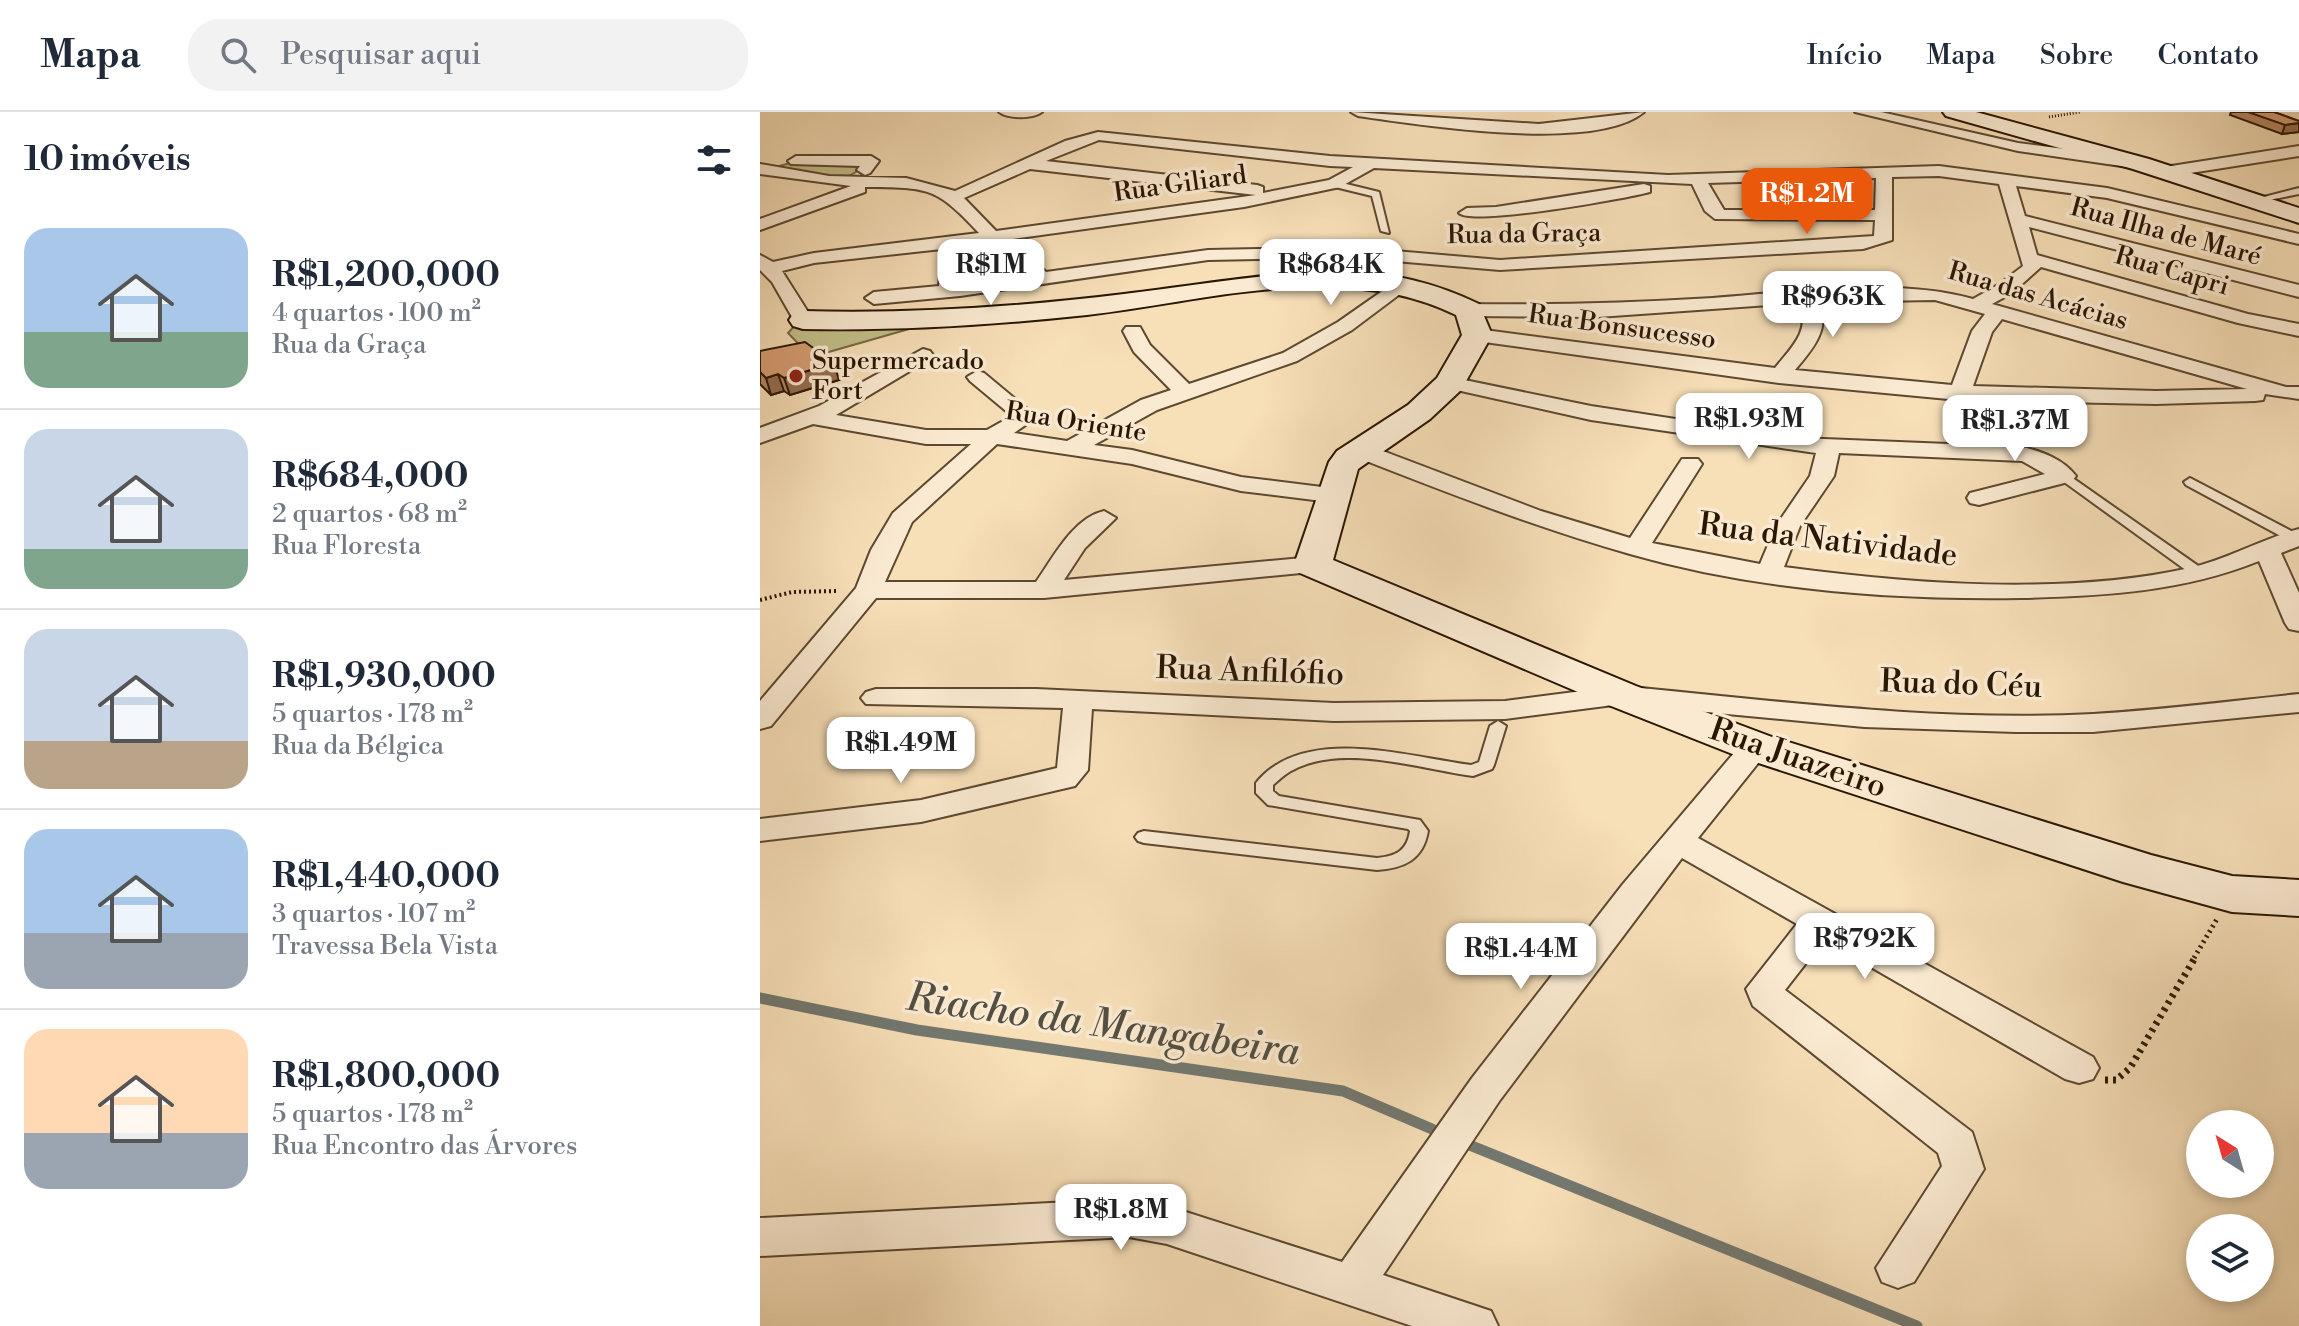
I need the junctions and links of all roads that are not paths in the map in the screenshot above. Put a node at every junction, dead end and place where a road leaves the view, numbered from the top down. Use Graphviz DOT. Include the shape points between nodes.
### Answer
graph roads {
  1 [pos="1006,112"];
  2 [pos="1035,112"];
  3 [pos="1358,112"];
  4 [pos="1571,112"];
  5 [pos="1614,112"];
  6 [pos="1637,112"];
  7 [pos="1862,112"];
  8 [pos="1953,112"];
  9 [pos="2299,151"];
  10 [pos="1372,163"];
  11 [pos="1028,164"];
  12 [pos="2141,164"];
  13 [pos="762,170"];
  14 [pos="1884,172"];
  15 [pos="2165,172"];
  16 [pos="869,177"];
  17 [pos="2005,177"];
  18 [pos="1697,178"];
  19 [pos="1668,180"];
  20 [pos="1334,184"];
  21 [pos="2299,191"];
  22 [pos="1287,193"];
  23 [pos="953,196"];
  24 [pos="2249,198"];
  25 [pos="2188,210"];
  26 [pos="1467,213"];
  27 [pos="1886,215"];
  28 [pos="2299,216"];
  29 [pos="2020,220"];
  30 [pos="760,225"];
  31 [pos="1386,231"];
  32 [pos="990,235"];
  33 [pos="2299,239"];
  34 [pos="951,240"];
  35 [pos="2032,259"];
  36 [pos="768,271"];
  37 [pos="1418,277"];
  38 [pos="1041,278"];
  39 [pos="952,288"];
  40 [pos="2299,291"];
  41 [pos="1804,297"];
  42 [pos="874,298"];
  43 [pos="1977,304"];
  44 [pos="1998,311"];
  45 [pos="803,320"];
  46 [pos="914,321"];
  47 [pos="1473,322"];
  48 [pos="2299,330"];
  49 [pos="1133,331"];
  50 [pos="923,355"];
  51 [pos="977,377"];
  52 [pos="1779,377"];
  53 [pos="1450,383"];
  54 [pos="1184,392"];
  55 [pos="2292,393"];
  56 [pos="1959,394"];
  57 [pos="811,417"];
  58 [pos="760,436"];
  59 [pos="992,437"];
  60 [pos="1829,448"];
  61 [pos="1067,450"];
  62 [pos="1359,450"];
  63 [pos="1690,464"];
  64 [pos="2064,476"];
  65 [pos="2190,482"];
  66 [pos="1330,495"];
  67 [pos="1979,498"];
  68 [pos="1104,518"];
  69 [pos="2297,537"];
  70 [pos="1636,548"];
  71 [pos="2267,550"];
  72 [pos="1313,565"];
  73 [pos="1769,573"];
  74 [pos="2199,573"];
  75 [pos="869,590"];
  76 [pos="1044,590"];
  77 [pos="2299,623"];
  78 [pos="1621,695"];
  79 [pos="876,698"];
  80 [pos="1078,703"];
  81 [pos="2299,703"];
  82 [pos="1502,718"];
  83 [pos="760,720"];
  84 [pos="1756,747"];
  85 [pos="760,830"];
  86 [pos="1144,837"];
  87 [pos="1680,842"];
  88 [pos="2299,898"];
  89 [pos="1819,921"];
  90 [pos="2079,1068"];
  91 [pos="760,1237"];
  92 [pos="1898,1268"];
  93 [pos="1352,1284"];
  94 [pos="1475,1326"];
  1 -- 2 [label="street"];
  3 -- 6 [label="street" via="1516,128 1584,124"];
  4 -- 5 [label="street"];
  7 -- 12 [label="street" via="2018,147"];
  8 -- 12 [label="main road"];
  9 -- 15 [label="street"];
  10 -- 11 [label="street" via="1102,136"];
  10 -- 19 [label="street"];
  10 -- 20 [label="street, Rua Giliard"];
  11 -- 22 [label="street"];
  11 -- 23 [label="street"];
  12 -- 15 [label="main road"];
  13 -- 16 [label="street" via="808,179"];
  14 -- 17 [label="street"];
  14 -- 18 [label="street"];
  14 -- 27 [label="street"];
  15 -- 24 [label="main road"];
  16 -- 23 [label="street" via="920,184"];
  16 -- 30 [label="street"];
  17 -- 25 [label="street"];
  17 -- 29 [label="street"];
  18 -- 19 [label="street"];
  18 -- 27 [label="street" via="1713,211 1721,215"];
  19 -- 26 [label="street" via="1628,193"];
  20 -- 22 [label="street, Rua Giliard"];
  20 -- 31 [label="lane" via="1374,192"];
  21 -- 24 [label="lane"];
  22 -- 32 [label="street, Rua Giliard" via="1206,209"];
  23 -- 32 [label="street"];
  24 -- 25 [label="street"];
  24 -- 28 [label="main road"];
  25 -- 33 [label="street"];
  27 -- 37 [label="street, Rua da Graça" via="1883,240 1863,244 1500,265"];
  29 -- 35 [label="street"];
  29 -- 40 [label="street, Rua Ilha de Maré"];
  32 -- 34 [label="street, Rua Giliard"];
  32 -- 38 [label="street" via="1002,239"];
  34 -- 36 [label="street, Rua Giliard" via="814,258"];
  34 -- 39 [label="street"];
  35 -- 43 [label="street" via="2028,273"];
  35 -- 48 [label="street, Rua Capri"];
  36 -- 45 [label="street"];
  37 -- 38 [label="street, Rua da Graça" via="1348,252 1208,255"];
  37 -- 46 [label="main road" via="1264,284"];
  37 -- 47 [label="main road"];
  37 -- 54 [label="street" via="1290,357"];
  38 -- 39 [label="street, Rua da Graça"];
  39 -- 42 [label="street, Rua da Graça"];
  41 -- 43 [label="street, Rua das Acácias" via="1915,292"];
  41 -- 47 [label="street, Rua das Acácias"];
  41 -- 52 [label="street" via="1814,309 1815,328"];
  43 -- 44 [label="street, Rua das Acácias"];
  44 -- 55 [label="street, Rua das Acácias"];
  44 -- 56 [label="street" via="1982,331"];
  45 -- 46 [label="main road"];
  45 -- 46 [label="main road" via="820,348"];
  47 -- 52 [label="street, Rua Bonsucesso"];
  47 -- 53 [label="main road"];
  49 -- 54 [label="street" via="1141,348"];
  50 -- 57 [label="street"];
  51 -- 59 [label="street" via="1026,417"];
  52 -- 56 [label="street, Rua Bonsucesso"];
  53 -- 60 [label="street" via="1591,413"];
  53 -- 62 [label="main road" via="1412,418"];
  54 -- 61 [label="street"];
  55 -- 56 [label="street, Rua Bonsucesso" via="2171,399"];
  57 -- 58 [label="street"];
  57 -- 59 [label="street, Rua Oriente" via="926,437"];
  59 -- 61 [label="street, Rua Oriente"];
  59 -- 75 [label="street" via="902,518"];
  60 -- 64 [label="street" via="2023,454"];
  60 -- 73 [label="street" via="1822,476 1788,526"];
  61 -- 66 [label="street, Rua Oriente" via="1132,457 1241,484"];
  62 -- 66 [label="main road" via="1341,469"];
  62 -- 70 [label="street, Rua da Natividade"];
  63 -- 70 [label="street"];
  64 -- 67 [label="street"];
  64 -- 74 [label="lane"];
  65 -- 69 [label="lane"];
  66 -- 72 [label="main road"];
  68 -- 76 [label="street" via="1076,543"];
  69 -- 71 [label="street, Rua da Natividade"];
  70 -- 73 [label="street, Rua da Natividade"];
  71 -- 74 [label="street, Rua da Natividade"];
  71 -- 77 [label="street"];
  72 -- 76 [label="street"];
  72 -- 78 [label="main road, Rua Juazeiro"];
  73 -- 74 [label="street, Rua da Natividade" via="1964,591 2121,585"];
  75 -- 76 [label="street"];
  75 -- 83 [label="street"];
  78 -- 81 [label="street, Rua do Céu" via="1864,718 2016,723 2093,723"];
  78 -- 82 [label="street, Rua Anfilófio"];
  78 -- 84 [label="main road, Rua Juazeiro"];
  79 -- 80 [label="street, Rua Anfilófio"];
  80 -- 82 [label="street, Rua Anfilófio"];
  80 -- 85 [label="street" via="1072,770 1049,785 921,811"];
  82 -- 86 [label="lane" via="1486,765 1473,771 1332,753 1297,762 1264,783 1274,801 1414,824 1419,831 1414,852 1400,863"];
  84 -- 87 [label="street"];
  84 -- 88 [label="main road, Rua Juazeiro" via="2141,870 2232,894"];
  87 -- 89 [label="street"];
  87 -- 93 [label="street" via="1635,892 1486,1089"];
  89 -- 90 [label="street"];
  89 -- 92 [label="street" via="1765,989 1766,996 1957,1144 1963,1169"];
  91 -- 93 [label="street" via="1129,1218 1167,1225"];
  93 -- 94 [label="street"];
}
